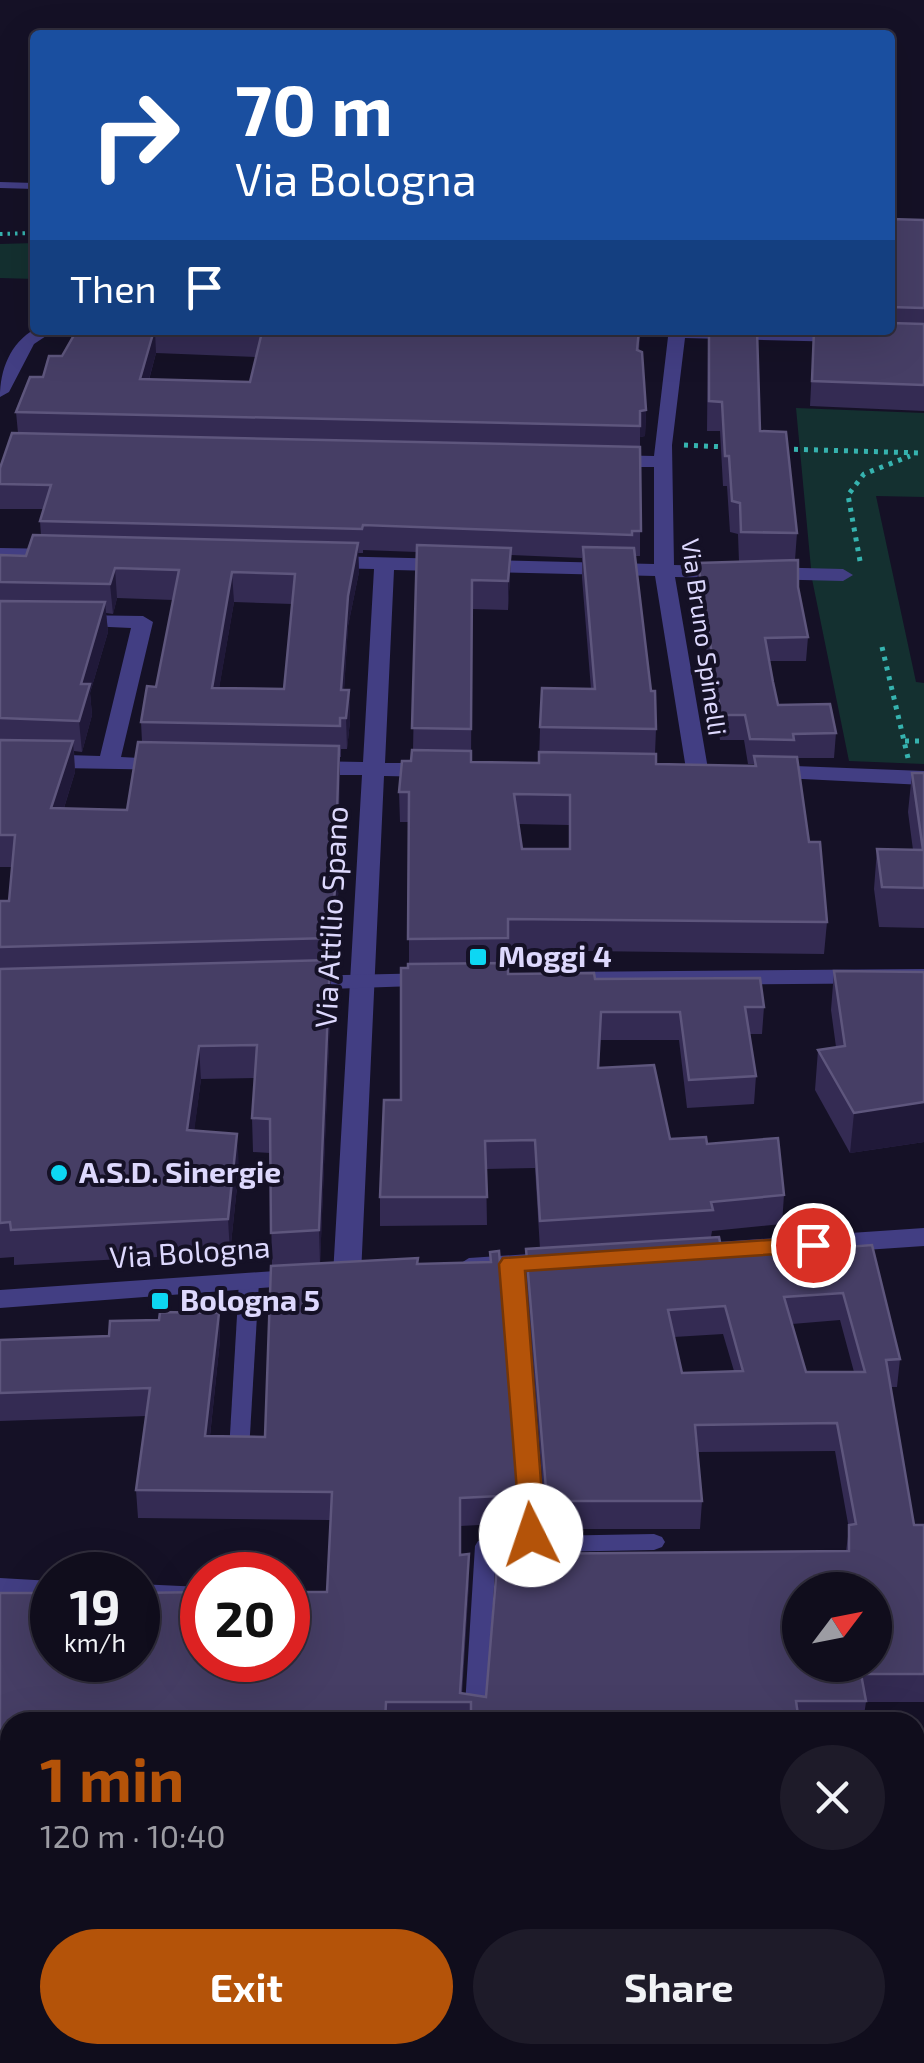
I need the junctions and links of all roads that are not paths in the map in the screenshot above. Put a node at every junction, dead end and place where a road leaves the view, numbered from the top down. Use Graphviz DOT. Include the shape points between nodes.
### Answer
graph roads {
  1 [pos="0,184"];
  2 [pos="30,186"];
  3 [pos="37,335"];
  4 [pos="677,335"];
  5 [pos="816,335"];
  6 [pos="865,338"];
  7 [pos="0,392"];
  8 [pos="663,453"];
  9 [pos="589,460"];
  10 [pos="0,554"];
  11 [pos="77,556"];
  12 [pos="307,562"];
  13 [pos="384,563"];
  14 [pos="664,570"];
  15 [pos="852,573"];
  16 [pos="54,621"];
  17 [pos="0,760"];
  18 [pos="109,763"];
  19 [pos="184,765"];
  20 [pos="278,768"];
  21 [pos="372,770"];
  22 [pos="449,770"];
  23 [pos="697,770"];
  24 [pos="754,772"];
  25 [pos="918,778"];
  26 [pos="924,976"];
  27 [pos="457,980"];
  28 [pos="535,980"];
  29 [pos="360,981"];
  30 [pos="265,984"];
  31 [pos="924,1237"];
  32 [pos="662,1254"];
  33 [pos="587,1259"];
  34 [pos="512,1264"];
  35 [pos="438,1269"];
  36 [pos="383,1272"];
  37 [pos="346,1275"];
  38 [pos="249,1282"];
  39 [pos="0,1298"];
  40 [pos="239,1451"];
  41 [pos="654,1542"];
  42 [pos="533,1544"];
  43 [pos="0,1586"];
  44 [pos="30,1588"];
  45 [pos="476,1712"];
  1 -- 2 [label="lane"];
  3 -- 7 [label="street" via="13,360"];
  4 -- 8 [label="street, Via Bruno Spinelli"];
  5 -- 6 [label="street"];
  8 -- 9 [label="street"];
  8 -- 14 [label="street, Via Bruno Spinelli"];
  10 -- 11 [label="street"];
  12 -- 13 [label="street"];
  13 -- 14 [label="street"];
  13 -- 21 [label="street, Via Attilio Spano"];
  14 -- 15 [label="street"];
  14 -- 23 [label="street, Via Bruno Spinelli"];
  16 -- 18 [label="street" via="143,622"];
  17 -- 18 [label="street"];
  18 -- 19 [label="street"];
  20 -- 21 [label="street"];
  21 -- 22 [label="street"];
  21 -- 29 [label="street, Via Attilio Spano"];
  24 -- 25 [label="street"];
  26 -- 28 [label="street"];
  27 -- 29 [label="street"];
  29 -- 30 [label="street"];
  29 -- 37 [label="street, Via Attilio Spano"];
  31 -- 32 [label="street"];
  33 -- 34 [label="street"];
  34 -- 35 [label="street"];
  34 -- 42 [label="lane"];
  36 -- 37 [label="street, Via Bologna"];
  37 -- 38 [label="street, Via Bologna"];
  38 -- 39 [label="street, Via Bologna"];
  38 -- 40 [label="lane"];
  41 -- 42 [label="lane"];
  42 -- 45 [label="lane" via="486,1546"];
  43 -- 44 [label="lane"];
}
